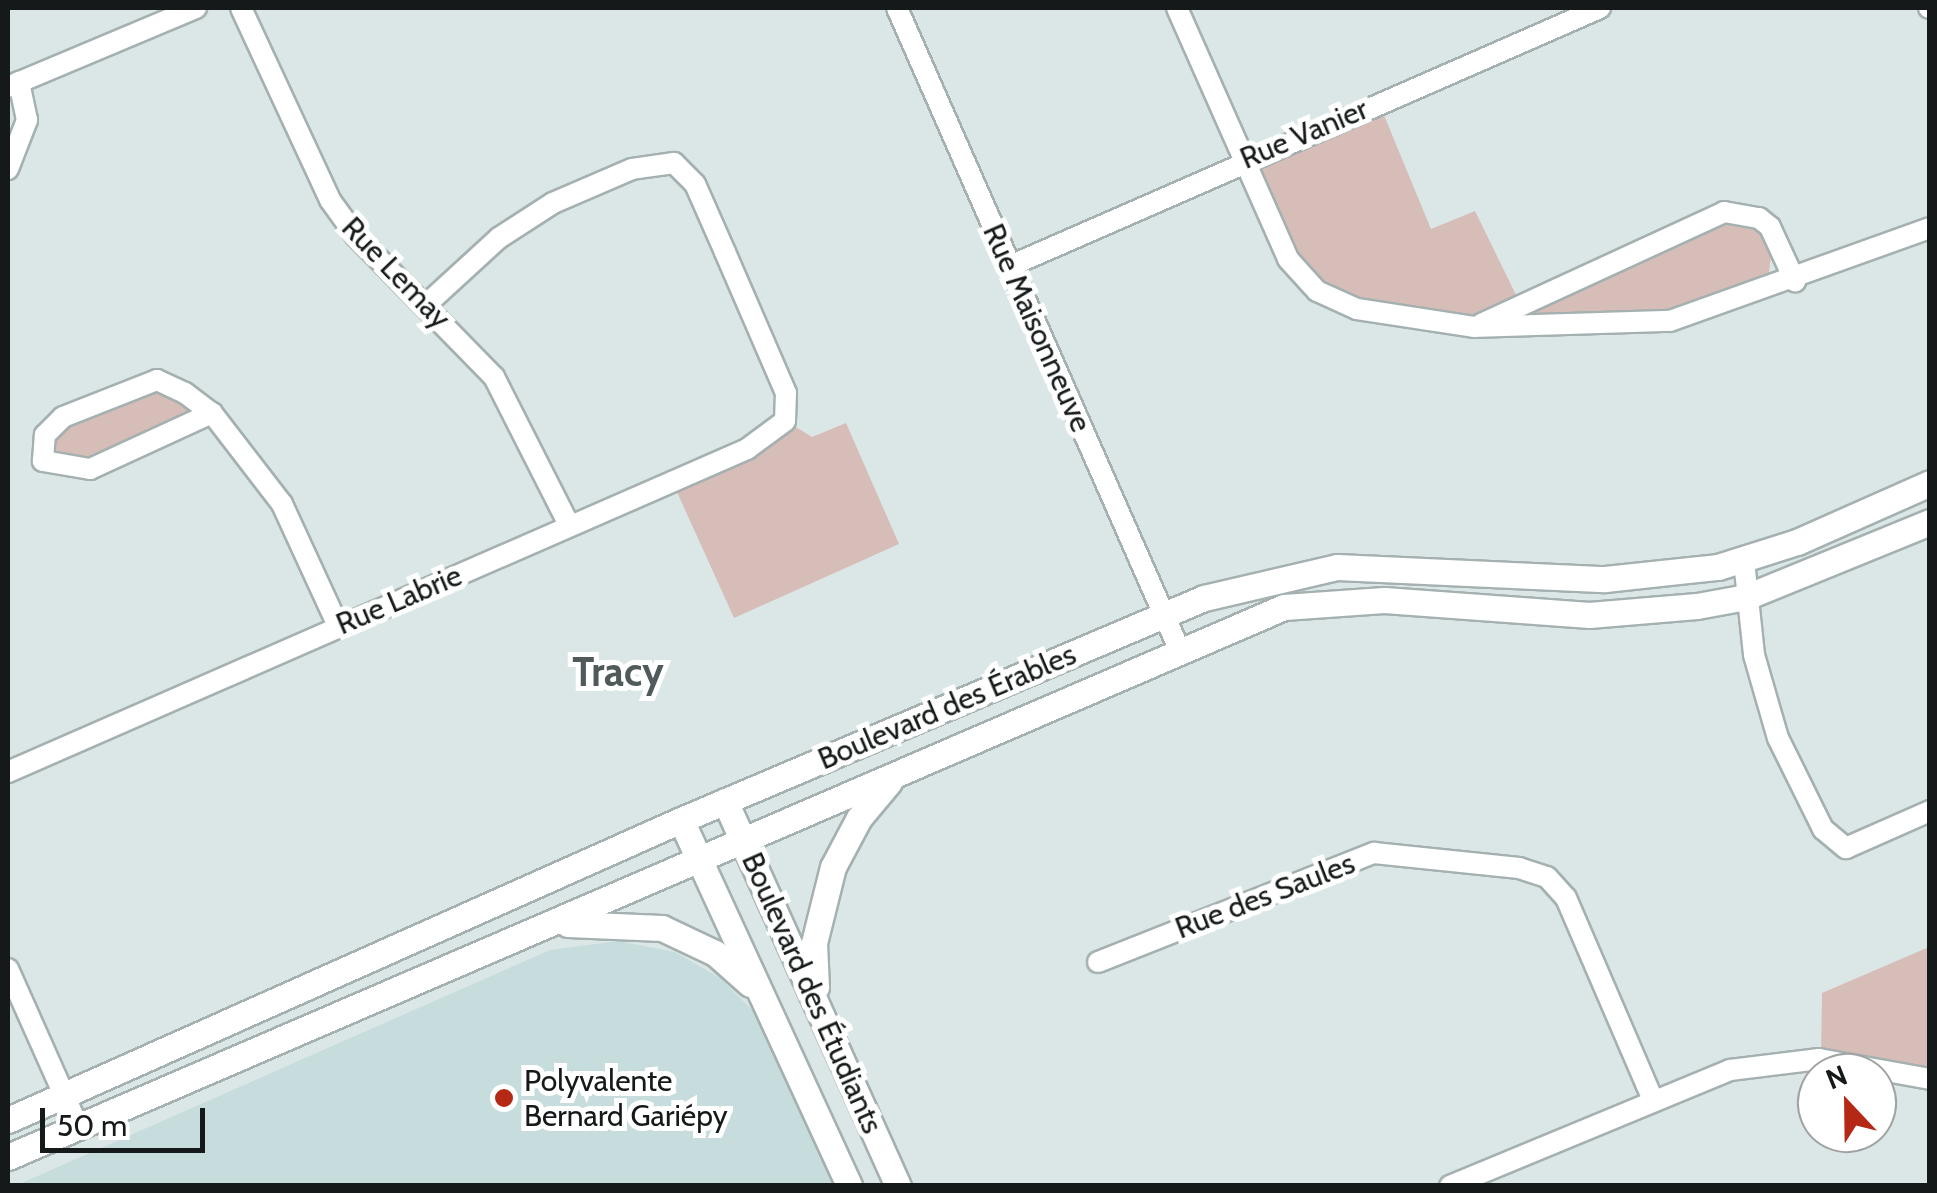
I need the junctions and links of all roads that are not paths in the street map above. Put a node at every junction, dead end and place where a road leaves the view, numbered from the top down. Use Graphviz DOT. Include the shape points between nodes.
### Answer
graph roads {
  1 [pos="196,8"];
  2 [pos="241,8"];
  3 [pos="897,8"];
  4 [pos="1177,8"];
  5 [pos="1600,8"];
  6 [pos="13,85"];
  7 [pos="1246,159"];
  8 [pos="8,169"];
  9 [pos="1930,228"];
  10 [pos="1010,266"];
  11 [pos="1795,281"];
  12 [pos="427,304"];
  13 [pos="1474,327"];
  14 [pos="212,413"];
  15 [pos="1930,483"];
  16 [pos="1930,522"];
  17 [pos="569,526"];
  18 [pos="1744,561"];
  19 [pos="1746,597"];
  20 [pos="1163,613"];
  21 [pos="338,626"];
  22 [pos="1179,649"];
  23 [pos="909,768"];
  24 [pos="8,772"];
  25 [pos="725,802"];
  26 [pos="1930,811"];
  27 [pos="681,820"];
  28 [pos="743,840"];
  29 [pos="698,860"];
  30 [pos="525,938"];
  31 [pos="1098,962"];
  32 [pos="8,969"];
  33 [pos="758,991"];
  34 [pos="819,1006"];
  35 [pos="1930,1079"];
  36 [pos="64,1095"];
  37 [pos="1652,1098"];
  38 [pos="8,1120"];
  39 [pos="78,1126"];
  40 [pos="8,1157"];
  41 [pos="849,1186"];
  42 [pos="898,1186"];
  43 [pos="1450,1186"];
  1 -- 6 [label="street"];
  2 -- 12 [label="street, Rue Lemay" via="330,200 356,236"];
  3 -- 10 [label="street, Rue Maisonneuve"];
  4 -- 7 [label="street"];
  5 -- 7 [label="street, Rue Vanier"];
  6 -- 8 [label="street" via="27,120"];
  7 -- 10 [label="street, Rue Vanier"];
  7 -- 13 [label="street" via="1288,259 1316,292 1410,322"];
  9 -- 11 [label="street"];
  10 -- 20 [label="street, Rue Maisonneuve"];
  11 -- 13 [label="street" via="1670,321"];
  11 -- 13 [label="street" via="1770,227 1759,218 1724,212"];
  12 -- 17 [label="street, Rue Lemay" via="505,394"];
  12 -- 17 [label="street, Rue Labrie" via="499,238 553,203 632,169 674,163 696,184 786,393 784,421 747,448"];
  14 -- 14 [label="street" via="90,468 43,461 40,448 52,424 158,380"];
  14 -- 21 [label="street" via="282,504"];
  15 -- 18 [label="street, Boulevard des Érables"];
  16 -- 19 [label="street, Boulevard des Érables"];
  17 -- 21 [label="street, Rue Labrie"];
  18 -- 19 [label="street"];
  18 -- 20 [label="street, Boulevard des Érables" via="1605,579 1337,567 1260,580"];
  19 -- 22 [label="street, Boulevard des Érables" via="1589,615 1319,600"];
  19 -- 26 [label="street" via="1754,655 1778,738 1831,840 1846,848"];
  20 -- 22 [label="street, Rue Maisonneuve"];
  20 -- 25 [label="street, Boulevard des Érables"];
  21 -- 24 [label="street, Rue Labrie"];
  22 -- 23 [label="street, Boulevard des Érables"];
  23 -- 28 [label="street, Boulevard des Érables"];
  23 -- 34 [label="street" via="873,798 833,867 814,943"];
  25 -- 27 [label="street, Boulevard des Érables"];
  25 -- 28 [label="street, Boulevard des Étudiants"];
  27 -- 29 [label="street, Boulevard des Étudiants"];
  27 -- 36 [label="street, Boulevard des Érables"];
  28 -- 29 [label="street, Boulevard des Érables"];
  28 -- 34 [label="street, Boulevard des Étudiants"];
  29 -- 30 [label="street, Boulevard des Érables"];
  29 -- 33 [label="street, Boulevard des Étudiants"];
  30 -- 33 [label="street" via="590,922 662,928 716,953"];
  30 -- 39 [label="street, Boulevard des Érables"];
  31 -- 37 [label="street, Rue des Saules" via="1374,854 1519,868 1547,877 1566,898"];
  32 -- 36 [label="street"];
  33 -- 41 [label="street, Boulevard des Étudiants"];
  34 -- 42 [label="street, Boulevard des Étudiants"];
  35 -- 37 [label="street" via="1818,1058 1730,1070"];
  36 -- 38 [label="street, Boulevard des Érables"];
  36 -- 39 [label="street"];
  37 -- 43 [label="street"];
  39 -- 40 [label="street, Boulevard des Érables"];
}
